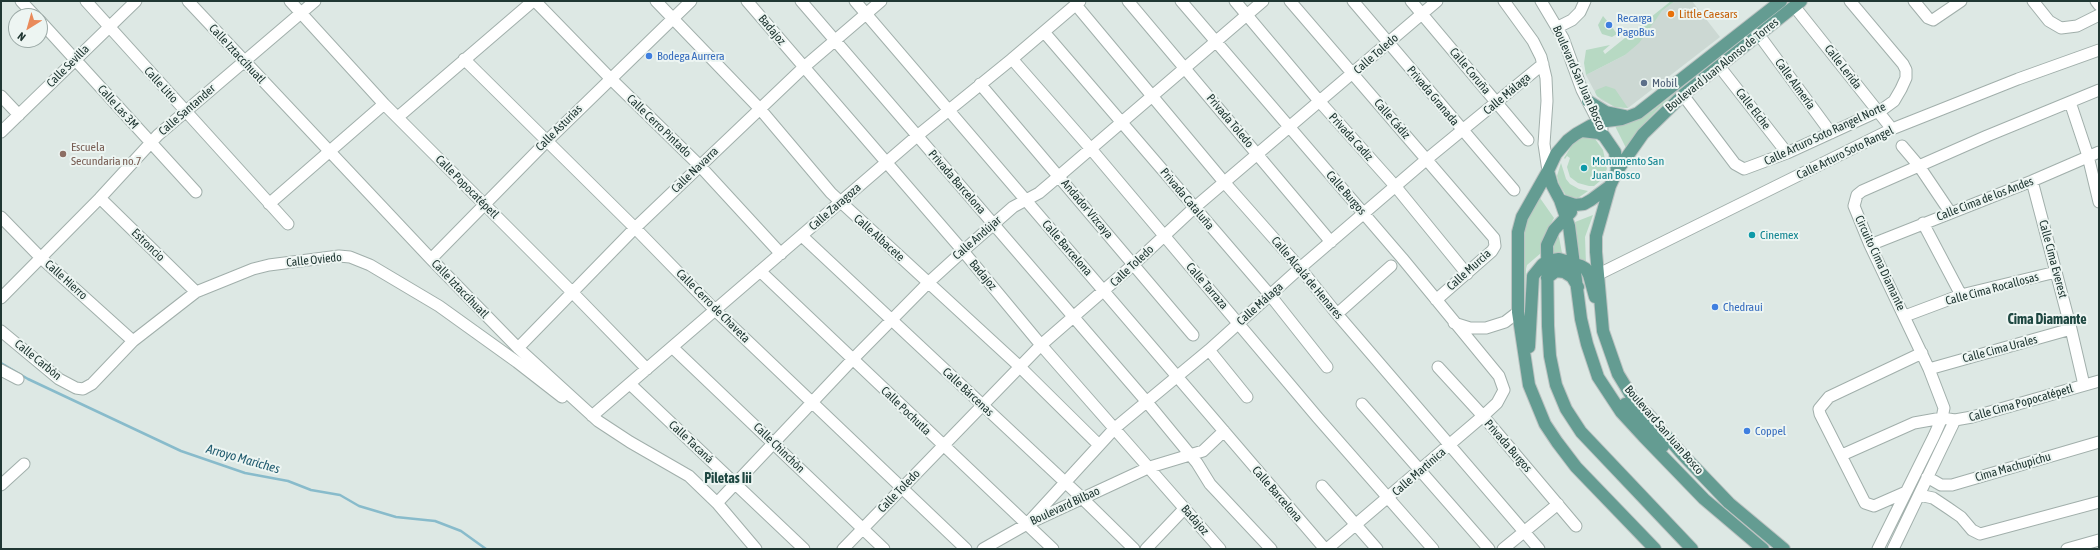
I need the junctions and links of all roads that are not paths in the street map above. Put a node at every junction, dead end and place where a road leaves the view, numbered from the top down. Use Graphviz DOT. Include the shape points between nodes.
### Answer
graph roads {
  1 [pos="86,1"];
  2 [pos="136,1"];
  3 [pos="188,1"];
  4 [pos="290,1"];
  5 [pos="316,1"];
  6 [pos="534,1"];
  7 [pos="656,1"];
  8 [pos="691,1"];
  9 [pos="747,1"];
  10 [pos="801,1"];
  11 [pos="855,1"];
  12 [pos="881,1"];
  13 [pos="1128,1"];
  14 [pos="1181,1"];
  15 [pos="1235,1"];
  16 [pos="1262,1"];
  17 [pos="1290,1"];
  18 [pos="1353,1"];
  19 [pos="1411,1"];
  20 [pos="1437,1"];
  21 [pos="1504,1"];
  22 [pos="1541,1"];
  23 [pos="1585,1"];
  24 [pos="1781,1"];
  25 [pos="1850,1"];
  26 [pos="1914,1"];
  27 [pos="1961,1"];
  28 [pos="2033,1"];
  29 [pos="2096,1"];
  30 [pos="1078,3"];
  31 [pos="1798,4"];
  32 [pos="2099,5"];
  33 [pos="1580,12"];
  34 [pos="301,13"];
  35 [pos="866,14"];
  36 [pos="1247,14"];
  37 [pos="1422,14"];
  38 [pos="2099,15"];
  39 [pos="672,18"];
  40 [pos="108,26"];
  41 [pos="1558,27"];
  42 [pos="48,30"];
  43 [pos="1044,32"];
  44 [pos="1760,35"];
  45 [pos="835,41"];
  46 [pos="1215,42"];
  47 [pos="1389,43"];
  48 [pos="1566,45"];
  49 [pos="2099,50"];
  50 [pos="75,59"];
  51 [pos="464,59"];
  52 [pos="1012,59"];
  53 [pos="244,63"];
  54 [pos="1543,64"];
  55 [pos="1719,66"];
  56 [pos="804,67"];
  57 [pos="1184,68"];
  58 [pos="1352,74"];
  59 [pos="610,78"];
  60 [pos="980,84"];
  61 [pos="2099,90"];
  62 [pos="1153,94"];
  63 [pos="1683,95"];
  64 [pos="1,96"];
  65 [pos="1320,102"];
  66 [pos="1588,102"];
  67 [pos="2070,102"];
  68 [pos="1496,103"];
  69 [pos="384,104"];
  70 [pos="760,109"];
  71 [pos="948,110"];
  72 [pos="185,112"];
  73 [pos="1877,112"];
  74 [pos="19,115"];
  75 [pos="398,117"];
  76 [pos="1630,117"];
  77 [pos="1122,122"];
  78 [pos="1599,122"];
  79 [pos="1289,127"];
  80 [pos="1892,129"];
  81 [pos="1463,131"];
  82 [pos="1582,131"];
  83 [pos="1,132"];
  84 [pos="1831,133"];
  85 [pos="917,136"];
  86 [pos="1604,136"];
  87 [pos="1528,140"];
  88 [pos="547,141"];
  89 [pos="150,143"];
  90 [pos="1902,146"];
  91 [pos="1091,149"];
  92 [pos="330,152"];
  93 [pos="2099,152"];
  94 [pos="1787,153"];
  95 [pos="1257,154"];
  96 [pos="2088,156"];
  97 [pos="1427,159"];
  98 [pos="886,162"];
  99 [pos="700,166"];
  100 [pos="1919,166"];
  101 [pos="1548,171"];
  102 [pos="1617,171"];
  103 [pos="1059,176"];
  104 [pos="2032,181"];
  105 [pos="1224,182"];
  106 [pos="1610,186"];
  107 [pos="1396,187"];
  108 [pos="1514,190"];
  109 [pos="196,192"];
  110 [pos="100,198"];
  111 [pos="1026,200"];
  112 [pos="1560,200"];
  113 [pos="2099,202"];
  114 [pos="841,203"];
  115 [pos="269,204"];
  116 [pos="484,204"];
  117 [pos="1584,204"];
  118 [pos="1194,208"];
  119 [pos="1950,212"];
  120 [pos="1364,214"];
  121 [pos="1567,216"];
  122 [pos="1,217"];
  123 [pos="1923,223"];
  124 [pos="288,224"];
  125 [pos="993,224"];
  126 [pos="636,228"];
  127 [pos="802,236"];
  128 [pos="1164,236"];
  129 [pos="1494,238"];
  130 [pos="1331,242"];
  131 [pos="1870,245"];
  132 [pos="963,250"];
  133 [pos="781,254"];
  134 [pos="41,258"];
  135 [pos="431,259"];
  136 [pos="1547,261"];
  137 [pos="1575,263"];
  138 [pos="1134,264"];
  139 [pos="1391,266"];
  140 [pos="1300,268"];
  141 [pos="760,271"];
  142 [pos="2056,272"];
  143 [pos="1467,274"];
  144 [pos="1599,274"];
  145 [pos="1547,278"];
  146 [pos="929,282"];
  147 [pos="1578,288"];
  148 [pos="1104,291"];
  149 [pos="196,292"];
  150 [pos="572,292"];
  151 [pos="1270,295"];
  152 [pos="1961,295"];
  153 [pos="1,298"];
  154 [pos="1436,300"];
  155 [pos="715,310"];
  156 [pos="1601,311"];
  157 [pos="1518,312"];
  158 [pos="1337,314"];
  159 [pos="1905,316"];
  160 [pos="1073,317"];
  161 [pos="891,320"];
  162 [pos="1239,323"];
  163 [pos="1454,323"];
  164 [pos="1479,329"];
  165 [pos="2071,329"];
  166 [pos="1,331"];
  167 [pos="1193,334"];
  168 [pos="133,341"];
  169 [pos="1587,344"];
  170 [pos="1041,345"];
  171 [pos="1472,345"];
  172 [pos="672,347"];
  173 [pos="518,348"];
  174 [pos="1209,350"];
  175 [pos="1922,353"];
  176 [pos="852,360"];
  177 [pos="1526,363"];
  178 [pos="1019,366"];
  179 [pos="1327,367"];
  180 [pos="1438,367"];
  181 [pos="647,369"];
  182 [pos="1929,369"];
  183 [pos="1,370"];
  184 [pos="1177,375"];
  185 [pos="18,379"];
  186 [pos="2099,381"];
  187 [pos="630,384"];
  188 [pos="2084,385"];
  189 [pos="76,388"];
  190 [pos="1504,390"];
  191 [pos="1247,397"];
  192 [pos="1146,400"];
  193 [pos="812,402"];
  194 [pos="1362,404"];
  195 [pos="982,405"];
  196 [pos="592,416"];
  197 [pos="1483,416"];
  198 [pos="1648,417"];
  199 [pos="1942,418"];
  200 [pos="1955,420"];
  201 [pos="1115,428"];
  202 [pos="1224,431"];
  203 [pos="2099,442"];
  204 [pos="774,443"];
  205 [pos="1099,445"];
  206 [pos="1450,445"];
  207 [pos="942,446"];
  208 [pos="1189,454"];
  209 [pos="1842,455"];
  210 [pos="24,464"];
  211 [pos="1150,467"];
  212 [pos="1420,472"];
  213 [pos="1927,477"];
  214 [pos="1064,482"];
  215 [pos="1688,482"];
  216 [pos="737,484"];
  217 [pos="1,485"];
  218 [pos="1941,485"];
  219 [pos="1322,486"];
  220 [pos="903,488"];
  221 [pos="1906,492"];
  222 [pos="1919,495"];
  223 [pos="1082,498"];
  224 [pos="1388,498"];
  225 [pos="1933,498"];
  226 [pos="2099,502"];
  227 [pos="717,503"];
  228 [pos="1558,504"];
  229 [pos="1185,508"];
  230 [pos="1026,524"];
  231 [pos="1356,525"];
  232 [pos="1576,526"];
  233 [pos="863,529"];
  234 [pos="1525,531"];
  235 [pos="2099,540"];
  236 [pos="756,549"];
  237 [pos="804,549"];
  238 [pos="843,549"];
  239 [pos="884,549"];
  240 [pos="966,549"];
  241 [pos="983,549"];
  242 [pos="1053,549"];
  243 [pos="1134,549"];
  244 [pos="1146,549"];
  245 [pos="1220,549"];
  246 [pos="1271,549"];
  247 [pos="1326,549"];
  248 [pos="1377,549"];
  249 [pos="1433,549"];
  250 [pos="1489,549"];
  251 [pos="1503,549"];
  252 [pos="1539,549"];
  253 [pos="1655,549"];
  254 [pos="1692,549"];
  255 [pos="1763,549"];
  256 [pos="1784,549"];
  257 [pos="1878,549"];
  258 [pos="1893,549"];
  259 [pos="2067,549"];
  1 -- 40 [label="street, Calle Litio"];
  2 -- 40 [label="street, Calle Sevilla"];
  3 -- 53 [label="street, Calle Iztaccíhuatl"];
  4 -- 34 [label="street, Calle Popocatépetl"];
  5 -- 34 [label="street, Calle Santander"];
  6 -- 51 [label="street"];
  6 -- 59 [label="street, Calle Cerro Pintado"];
  7 -- 39 [label="street, Calle Albacete"];
  8 -- 39 [label="street, Calle Asturias"];
  9 -- 56 [label="street, Badajoz"];
  10 -- 45 [label="street, Privada Barcelona"];
  11 -- 35 [label="street, Calle Barcelona"];
  12 -- 35 [label="street, Calle Navarra"];
  13 -- 57 [label="street, Privada Toledo"];
  14 -- 46 [label="street, Calle Burgos"];
  15 -- 36 [label="street, Privada Cadiz"];
  16 -- 36 [label="street, Calle Andújar"];
  17 -- 58 [label="street, Calle Cádiz"];
  18 -- 47 [label="street, Privada Granada"];
  19 -- 37 [label="street, Calle Coruña"];
  20 -- 37 [label="street, Calle Toledo"];
  21 -- 54 [label="street" via="1533,41"];
  22 -- 41 [label="street, Boulevard San Juan Bosco"];
  23 -- 33 [label="street"];
  24 -- 76 [label="main road, Boulevard Juan Alonso de Torres" via="1656,100"];
  25 -- 73 [label="street, Calle Arturo Soto Rangel Norte" via="1903,64 1906,78 1902,89 1894,101"];
  26 -- 27 [label="street" via="1928,18 1933,20"];
  28 -- 38 [label="street" via="2049,21 2061,28 2078,26"];
  29 -- 32 [label="street"];
  30 -- 43 [label="street, Calle Zaragoza"];
  30 -- 62 [label="street, Calle Alcalá de Henares"];
  31 -- 44 [label="main road, Boulevard Juan Alonso de Torres"];
  31 -- 73 [label="street, Calle Lerida"];
  33 -- 41 [label="street" via="1568,23"];
  33 -- 48 [label="street"];
  34 -- 53 [label="street, Calle Santander"];
  34 -- 69 [label="street, Calle Popocatépetl"];
  35 -- 45 [label="street, Calle Navarra"];
  35 -- 71 [label="street, Calle Barcelona"];
  36 -- 46 [label="street, Calle Andújar"];
  36 -- 65 [label="street, Privada Cadiz"];
  37 -- 47 [label="street, Calle Toledo"];
  37 -- 68 [label="street, Calle Coruña"];
  39 -- 59 [label="street, Calle Asturias"];
  39 -- 70 [label="street, Calle Albacete"];
  40 -- 50 [label="street, Calle Sevilla"];
  40 -- 72 [label="street, Calle Litio"];
  41 -- 48 [label="street, Boulevard San Juan Bosco"];
  42 -- 50 [label="street, Calle Las 3M"];
  43 -- 52 [label="street, Calle Zaragoza"];
  43 -- 77 [label="street, Privada Cataluña"];
  44 -- 55 [label="main road, Boulevard Juan Alonso de Torres"];
  44 -- 84 [label="street, Calle Almería"];
  45 -- 56 [label="street, Calle Navarra"];
  45 -- 85 [label="street, Privada Barcelona"];
  46 -- 57 [label="street, Calle Andújar"];
  46 -- 79 [label="street, Calle Burgos"];
  47 -- 58 [label="street, Calle Toledo"];
  47 -- 81 [label="street, Privada Granada"];
  48 -- 66 [label="street, Boulevard San Juan Bosco"];
  49 -- 80 [label="street, Calle Arturo Soto Rangel"];
  50 -- 74 [label="street, Calle Sevilla"];
  50 -- 89 [label="street, Calle Las 3M"];
  51 -- 75 [label="street"];
  51 -- 88 [label="street, Calle Cerro de Chaveta"];
  52 -- 60 [label="street, Calle Zaragoza"];
  52 -- 91 [label="street, Calle Tarraza"];
  53 -- 72 [label="street, Calle Santander"];
  53 -- 92 [label="street, Calle Iztaccíhuatl"];
  54 -- 68 [label="street, Calle Málaga"];
  54 -- 101 [label="street" via="1547,101 1544,154"];
  55 -- 63 [label="main road, Boulevard Juan Alonso de Torres"];
  55 -- 94 [label="street, Calle Elche"];
  56 -- 70 [label="street, Calle Navarra"];
  56 -- 98 [label="street, Badajoz"];
  57 -- 62 [label="street, Calle Andújar"];
  57 -- 95 [label="street, Privada Toledo"];
  58 -- 65 [label="street, Calle Toledo"];
  58 -- 97 [label="street, Calle Cádiz"];
  59 -- 88 [label="street, Calle Asturias"];
  59 -- 99 [label="street, Calle Cerro Pintado"];
  60 -- 71 [label="street, Calle Zaragoza"];
  60 -- 103 [label="street, Andador Vizcaya"];
  61 -- 67 [label="street, Circuito Cima Diamante"];
  62 -- 77 [label="street, Calle Andújar"];
  62 -- 105 [label="street, Calle Alcalá de Henares"];
  63 -- 94 [label="street, Calle Arturo Soto Rangel Norte" via="1739,168 1751,168"];
  63 -- 102 [label="main road, Boulevard Juan Alonso de Torres" via="1643,134"];
  64 -- 74 [label="street"];
  65 -- 79 [label="street, Calle Toledo"];
  65 -- 107 [label="street, Privada Cadiz"];
  66 -- 76 [label="main road" via="1606,112"];
  66 -- 78 [label="street, Boulevard San Juan Bosco"];
  67 -- 96 [label="street"];
  67 -- 100 [label="street, Circuito Cima Diamante"];
  68 -- 81 [label="street, Calle Málaga"];
  68 -- 87 [label="street, Calle Coruña"];
  69 -- 75 [label="street, Calle Popocatépetl"];
  69 -- 92 [label="street"];
  70 -- 99 [label="street, Calle Navarra"];
  70 -- 114 [label="street, Calle Albacete"];
  71 -- 85 [label="street, Calle Zaragoza"];
  71 -- 111 [label="street, Calle Barcelona"];
  72 -- 89 [label="street, Calle Santander"];
  72 -- 115 [label="street, Calle Litio"];
  73 -- 80 [label="street, Calle Lerida"];
  73 -- 84 [label="street, Calle Arturo Soto Rangel Norte"];
  74 -- 83 [label="street, Calle Sevilla"];
  75 -- 116 [label="street, Calle Popocatépetl"];
  76 -- 78 [label="main road, Boulevard Juan Alonso de Torres"];
  77 -- 91 [label="street, Calle Andújar"];
  77 -- 118 [label="street, Privada Cataluña"];
  78 -- 82 [label="main road, Boulevard Juan Alonso de Torres"];
  78 -- 86 [label="street, Boulevard San Juan Bosco"];
  79 -- 95 [label="street, Calle Toledo"];
  79 -- 120 [label="street, Calle Burgos"];
  80 -- 144 [label="street, Calle Arturo Soto Rangel"];
  81 -- 97 [label="street, Calle Málaga"];
  81 -- 108 [label="street, Privada Granada"];
  82 -- 86 [label="main road"];
  82 -- 101 [label="main road" via="1560,148"];
  84 -- 94 [label="street, Calle Arturo Soto Rangel Norte"];
  85 -- 98 [label="street, Calle Zaragoza"];
  85 -- 125 [label="street, Privada Barcelona"];
  86 -- 102 [label="main road" via="1615,152"];
  88 -- 116 [label="street, Calle Asturias"];
  88 -- 126 [label="street, Calle Cerro de Chaveta"];
  89 -- 109 [label="street, Calle Las 3M"];
  89 -- 110 [label="street, Calle Santander"];
  90 -- 100 [label="street"];
  91 -- 103 [label="street, Calle Andújar"];
  91 -- 128 [label="street, Calle Tarraza"];
  92 -- 115 [label="street"];
  92 -- 135 [label="street, Calle Iztaccíhuatl"];
  93 -- 96 [label="street, Calle Cima de los Andes"];
  95 -- 105 [label="street, Calle Toledo"];
  95 -- 130 [label="street, Privada Toledo"];
  96 -- 104 [label="street, Calle Cima de los Andes"];
  96 -- 113 [label="street"];
  97 -- 107 [label="street, Calle Málaga"];
  97 -- 129 [label="street, Calle Cádiz"];
  98 -- 114 [label="street, Calle Zaragoza"];
  98 -- 132 [label="street, Badajoz"];
  99 -- 126 [label="street, Calle Navarra"];
  99 -- 133 [label="street, Calle Cerro Pintado"];
  100 -- 119 [label="street"];
  100 -- 131 [label="street, Circuito Cima Diamante" via="1857,195 1854,206"];
  101 -- 112 [label="main road"];
  101 -- 157 [label="main road" via="1522,217 1518,232"];
  102 -- 106 [label="main road"];
  103 -- 111 [label="street, Calle Andújar"];
  103 -- 138 [label="street, Andador Vizcaya"];
  104 -- 119 [label="street, Calle Cima de los Andes"];
  104 -- 142 [label="street, Calle Cima Everest"];
  105 -- 118 [label="street, Calle Toledo"];
  105 -- 140 [label="street, Calle Alcalá de Henares"];
  106 -- 117 [label="main road"];
  106 -- 144 [label="main road, Boulevard San Juan Bosco" via="1596,236"];
  107 -- 120 [label="street, Calle Málaga"];
  107 -- 143 [label="street, Privada Cadiz"];
  110 -- 134 [label="street, Calle Santander"];
  110 -- 149 [label="street, Estroncio"];
  111 -- 125 [label="street, Calle Andújar"];
  111 -- 148 [label="street, Calle Barcelona"];
  112 -- 117 [label="main road" via="1568,204"];
  112 -- 121 [label="main road, Boulevard San Juan Bosco"];
  114 -- 127 [label="street, Calle Zaragoza"];
  114 -- 146 [label="street, Calle Albacete"];
  115 -- 124 [label="street, Calle Litio"];
  116 -- 135 [label="street, Calle Asturias"];
  116 -- 150 [label="street, Calle Popocatépetl"];
  117 -- 121 [label="main road"];
  118 -- 128 [label="street, Calle Toledo"];
  118 -- 151 [label="street, Privada Cataluña"];
  119 -- 123 [label="street, Calle Cima de los Andes"];
  120 -- 130 [label="street, Calle Málaga"];
  120 -- 154 [label="street, Calle Burgos"];
  121 -- 136 [label="main road" via="1550,236"];
  121 -- 137 [label="main road, Boulevard San Juan Bosco"];
  122 -- 134 [label="street, Calle Hierro"];
  123 -- 131 [label="street, Calle Cima de los Andes"];
  123 -- 152 [label="street"];
  125 -- 132 [label="street, Calle Andújar"];
  125 -- 160 [label="street, Privada Barcelona"];
  126 -- 150 [label="street, Calle Navarra"];
  126 -- 155 [label="street, Calle Cerro de Chaveta"];
  127 -- 133 [label="street, Calle Zaragoza"];
  127 -- 161 [label="street, Calle Bárcenas"];
  128 -- 138 [label="street, Calle Toledo"];
  128 -- 162 [label="street, Calle Tarraza"];
  129 -- 143 [label="street, Calle Murcia" via="1495,246 1492,251"];
  130 -- 140 [label="street, Calle Málaga"];
  131 -- 159 [label="street, Circuito Cima Diamante"];
  132 -- 146 [label="street, Calle Andújar"];
  132 -- 170 [label="street, Badajoz"];
  133 -- 141 [label="street, Calle Zaragoza"];
  134 -- 153 [label="street, Calle Santander"];
  134 -- 168 [label="street, Calle Hierro"];
  135 -- 173 [label="street, Calle Iztaccíhuatl"];
  136 -- 137 [label="main road" via="1559,259"];
  136 -- 145 [label="main road"];
  136 -- 177 [label="main road" via="1532,276 1530,344"];
  137 -- 147 [label="main road, Boulevard San Juan Bosco"];
  137 -- 156 [label="main road" via="1586,269"];
  138 -- 148 [label="street, Calle Toledo"];
  138 -- 167 [label="street, Andador Vizcaya"];
  139 -- 158 [label="street"];
  140 -- 151 [label="street, Calle Málaga"];
  140 -- 158 [label="street, Calle Alcalá de Henares"];
  141 -- 155 [label="street, Calle Zaragoza"];
  141 -- 176 [label="street, Calle Pochutla"];
  142 -- 152 [label="street, Calle Cima Rocallosas"];
  142 -- 165 [label="street, Calle Cima Everest"];
  143 -- 154 [label="street, Calle Murcia"];
  144 -- 156 [label="main road, Boulevard San Juan Bosco"];
  145 -- 147 [label="main road" via="1556,271 1564,272 1572,277"];
  145 -- 254 [label="main road" via="1550,356 1556,385 1566,409 1581,432"];
  146 -- 161 [label="street, Calle Andújar"];
  146 -- 178 [label="street, Calle Albacete"];
  147 -- 169 [label="main road, Boulevard San Juan Bosco"];
  148 -- 160 [label="street, Calle Toledo"];
  148 -- 184 [label="street, Calle Barcelona"];
  149 -- 168 [label="street, Calle Oviedo"];
  149 -- 196 [label="street, Calle Oviedo" via="253,269 270,265 339,256 350,257 370,265 439,306 551,389"];
  150 -- 173 [label="street, Calle Navarra"];
  150 -- 181 [label="street, Calle Popocatépetl"];
  151 -- 162 [label="street, Calle Málaga"];
  151 -- 179 [label="street, Privada Cataluña"];
  152 -- 159 [label="street, Calle Cima Rocallosas"];
  154 -- 163 [label="street, Calle Burgos"];
  155 -- 172 [label="street, Calle Zaragoza"];
  155 -- 193 [label="street, Calle Cerro de Chaveta"];
  156 -- 198 [label="main road, Boulevard San Juan Bosco" via="1603,331 1618,374"];
  157 -- 164 [label="street" via="1495,326"];
  157 -- 177 [label="main road"];
  158 -- 206 [label="street, Calle Alcalá de Henares"];
  159 -- 175 [label="street, Circuito Cima Diamante"];
  160 -- 170 [label="street, Calle Toledo"];
  160 -- 192 [label="street, Privada Barcelona"];
  161 -- 176 [label="street, Calle Andújar"];
  161 -- 195 [label="street, Calle Bárcenas"];
  162 -- 174 [label="street, Calle Málaga"];
  162 -- 224 [label="street, Calle Tarraza"];
  163 -- 164 [label="street"];
  163 -- 171 [label="street, Calle Burgos"];
  164 -- 171 [label="street"];
  165 -- 182 [label="street, Calle Cima Urales"];
  165 -- 188 [label="street, Calle Cima Everest"];
  166 -- 189 [label="street, Calle Carbón" via="59,379"];
  168 -- 189 [label="street, Calle Oviedo" via="92,384"];
  169 -- 198 [label="main road" via="1601,364 1608,381 1632,413 1641,419"];
  169 -- 215 [label="main road, Boulevard San Juan Bosco" via="1598,377 1618,407"];
  170 -- 178 [label="street, Calle Toledo"];
  170 -- 201 [label="street, Badajoz"];
  171 -- 190 [label="street, Calle Burgos" via="1498,376"];
  172 -- 181 [label="street, Calle Zaragoza"];
  172 -- 204 [label="street, Calle Chinchón"];
  173 -- 196 [label="street, Calle Iztaccíhuatl"];
  174 -- 184 [label="street, Calle Málaga"];
  174 -- 191 [label="street"];
  175 -- 182 [label="street, Circuito Cima Diamante"];
  175 -- 209 [label="street" via="1829,397 1821,405 1820,414"];
  176 -- 193 [label="street, Calle Andújar"];
  176 -- 207 [label="street, Calle Pochutla"];
  177 -- 253 [label="main road" via="1535,404 1557,442 1576,466"];
  178 -- 195 [label="street, Calle Toledo"];
  178 -- 205 [label="street, Calle Albacete"];
  180 -- 197 [label="street, Privada Burgos"];
  181 -- 187 [label="street, Calle Zaragoza"];
  182 -- 199 [label="street, Circuito Cima Diamante" via="1943,402"];
  183 -- 185 [label="street"];
  184 -- 192 [label="street, Calle Málaga"];
  184 -- 202 [label="street, Calle Barcelona"];
  186 -- 188 [label="street, Calle Cima Popocatépetl"];
  187 -- 196 [label="street, Calle Zaragoza"];
  187 -- 216 [label="street, Calle Tacaná"];
  188 -- 200 [label="street, Calle Cima Popocatépetl"];
  190 -- 197 [label="street, Calle Martinica" via="1497,404"];
  192 -- 201 [label="street, Calle Málaga"];
  192 -- 208 [label="street, Privada Barcelona"];
  193 -- 204 [label="street, Calle Andújar"];
  193 -- 220 [label="street, Calle Cerro de Chaveta"];
  194 -- 212 [label="street"];
  195 -- 207 [label="street, Calle Toledo"];
  195 -- 214 [label="street, Calle Bárcenas"];
  196 -- 227 [label="street, Calle Iztaccíhuatl" via="630,442 690,476"];
  197 -- 206 [label="street, Calle Martinica"];
  197 -- 228 [label="street, Privada Burgos"];
  198 -- 215 [label="main road" via="1649,430 1686,472"];
  198 -- 256 [label="main road, Boulevard San Juan Bosco" via="1736,511"];
  199 -- 200 [label="street, Calle Cima Popocatépetl"];
  199 -- 209 [label="street, Calle Cima Popocatépetl" via="1914,423"];
  199 -- 221 [label="street, Circuito Cima Diamante"];
  200 -- 213 [label="street"];
  201 -- 205 [label="street, Calle Málaga"];
  201 -- 211 [label="street, Badajoz"];
  202 -- 208 [label="street, Boulevard Bilbao" via="1203,451"];
  202 -- 247 [label="street, Calle Barcelona"];
  203 -- 218 [label="street, Cima Machupichu" via="1952,485"];
  204 -- 216 [label="street, Calle Andújar"];
  204 -- 233 [label="street, Calle Chinchón"];
  205 -- 214 [label="street, Calle Málaga"];
  206 -- 212 [label="street, Calle Martinica"];
  206 -- 234 [label="street, Calle Alcalá de Henares"];
  207 -- 220 [label="street, Calle Toledo"];
  207 -- 230 [label="street, Calle Pochutla"];
  208 -- 211 [label="street, Boulevard Bilbao"];
  208 -- 246 [label="street, Privada Barcelona" via="1210,484"];
  209 -- 221 [label="street" via="1867,505 1874,506"];
  210 -- 217 [label="street"];
  211 -- 223 [label="street, Boulevard Bilbao"];
  211 -- 229 [label="street, Badajoz"];
  212 -- 224 [label="street, Calle Martinica"];
  212 -- 250 [label="street"];
  213 -- 218 [label="street"];
  213 -- 222 [label="street"];
  214 -- 223 [label="street, Calle Bárcenas"];
  214 -- 230 [label="street, Calle Málaga"];
  215 -- 255 [label="main road, Boulevard San Juan Bosco" via="1722,516"];
  216 -- 227 [label="street, Calle Andújar"];
  216 -- 237 [label="street, Calle Tacaná"];
  218 -- 225 [label="street"];
  219 -- 231 [label="street"];
  220 -- 233 [label="street, Calle Toledo"];
  220 -- 240 [label="street, Calle Cerro de Chaveta"];
  221 -- 257 [label="street, Circuito Cima Diamante"];
  222 -- 225 [label="street"];
  222 -- 258 [label="street"];
  223 -- 230 [label="street, Boulevard Bilbao"];
  223 -- 243 [label="street, Calle Bárcenas"];
  224 -- 231 [label="street, Calle Martinica"];
  224 -- 249 [label="street, Calle Tarraza"];
  225 -- 226 [label="street" via="1980,534"];
  227 -- 236 [label="street, Calle Iztaccíhuatl"];
  228 -- 232 [label="street, Privada Burgos"];
  228 -- 234 [label="street"];
  229 -- 244 [label="street"];
  229 -- 245 [label="street, Badajoz"];
  230 -- 241 [label="street, Boulevard Bilbao"];
  230 -- 242 [label="street, Calle Pochutla"];
  231 -- 247 [label="street, Calle Martinica"];
  231 -- 248 [label="street"];
  233 -- 238 [label="street, Calle Toledo"];
  233 -- 239 [label="street, Calle Chinchón"];
  234 -- 251 [label="street"];
  234 -- 252 [label="street, Calle Alcalá de Henares"];
  235 -- 259 [label="street"];
}
